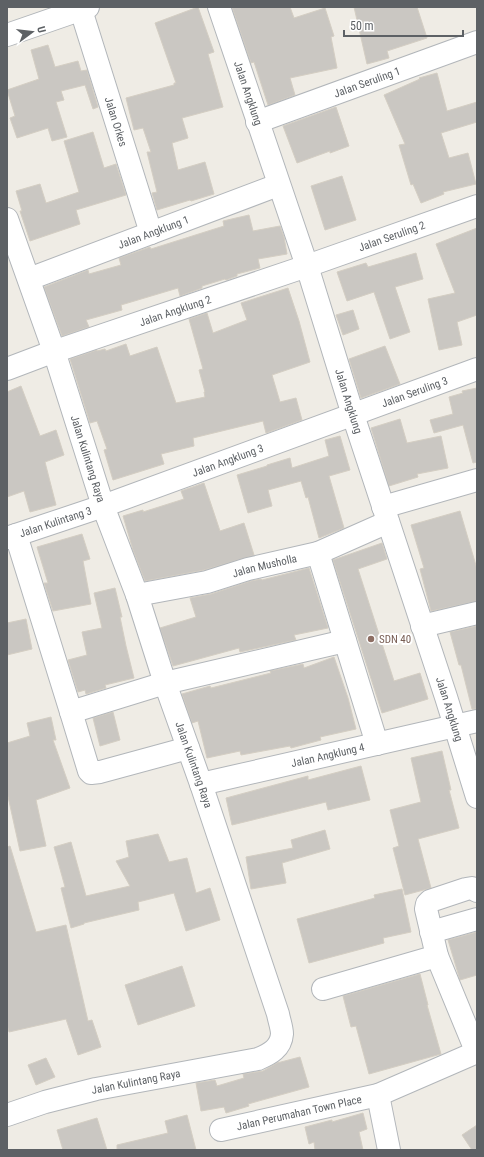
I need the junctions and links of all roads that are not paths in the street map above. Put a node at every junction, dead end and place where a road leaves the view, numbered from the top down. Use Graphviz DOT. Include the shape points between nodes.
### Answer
graph roads {
  1 [pos="219,7"];
  2 [pos="84,8"];
  3 [pos="7,35"];
  4 [pos="477,42"];
  5 [pos="258,122"];
  6 [pos="278,185"];
  7 [pos="477,206"];
  8 [pos="7,219"];
  9 [pos="151,233"];
  10 [pos="307,266"];
  11 [pos="29,279"];
  12 [pos="49,353"];
  13 [pos="7,369"];
  14 [pos="477,369"];
  15 [pos="353,415"];
  16 [pos="477,480"];
  17 [pos="104,506"];
  18 [pos="386,514"];
  19 [pos="12,537"];
  20 [pos="318,553"];
  21 [pos="137,595"];
  22 [pos="477,613"];
  23 [pos="422,626"];
  24 [pos="345,641"];
  25 [pos="165,683"];
  26 [pos="71,712"];
  27 [pos="477,721"];
  28 [pos="454,726"];
  29 [pos="377,744"];
  30 [pos="188,748"];
  31 [pos="201,784"];
  32 [pos="477,797"];
  33 [pos="477,891"];
  34 [pos="477,919"];
  35 [pos="430,932"];
  36 [pos="437,956"];
  37 [pos="323,989"];
  38 [pos="477,1053"];
  39 [pos="378,1095"];
  40 [pos="7,1115"];
  41 [pos="221,1130"];
  42 [pos="389,1150"];
  1 -- 5 [label="street, Jalan Angklung"];
  2 -- 3 [label="street"];
  2 -- 9 [label="street, Jalan Orkes"];
  4 -- 5 [label="street, Jalan Seruling 1"];
  5 -- 6 [label="street, Jalan Angklung"];
  6 -- 9 [label="street, Jalan Angklung 1"];
  6 -- 10 [label="street, Jalan Angklung"];
  7 -- 10 [label="street, Jalan Seruling 2"];
  8 -- 11 [label="street, Jalan Kulintang Raya"];
  9 -- 11 [label="street, Jalan Angklung 1"];
  10 -- 12 [label="street, Jalan Angklung 2"];
  10 -- 15 [label="street, Jalan Angklung"];
  11 -- 12 [label="street, Jalan Kulintang Raya"];
  12 -- 13 [label="street, Jalan Angklung 2"];
  12 -- 17 [label="street, Jalan Kulintang Raya"];
  14 -- 15 [label="street, Jalan Seruling 3"];
  15 -- 17 [label="street, Jalan Angklung 3"];
  15 -- 18 [label="street, Jalan Angklung"];
  16 -- 18 [label="street, Jalan Musholla"];
  17 -- 19 [label="street, Jalan Kulintang 3"];
  17 -- 21 [label="street, Jalan Kulintang Raya"];
  18 -- 20 [label="street, Jalan Musholla"];
  18 -- 23 [label="street, Jalan Angklung"];
  19 -- 26 [label="street"];
  20 -- 21 [label="street, Jalan Musholla" via="248,569 207,582"];
  20 -- 24 [label="street"];
  21 -- 25 [label="street, Jalan Kulintang Raya"];
  22 -- 23 [label="street"];
  23 -- 28 [label="street, Jalan Angklung"];
  24 -- 25 [label="street"];
  24 -- 29 [label="street"];
  25 -- 26 [label="street"];
  25 -- 30 [label="street, Jalan Kulintang Raya"];
  26 -- 30 [label="street" via="91,773"];
  27 -- 28 [label="street, Jalan Angklung 4"];
  28 -- 29 [label="street, Jalan Angklung 4"];
  28 -- 32 [label="street, Jalan Angklung"];
  29 -- 31 [label="street, Jalan Angklung 4"];
  30 -- 31 [label="street, Jalan Kulintang Raya"];
  31 -- 40 [label="street, Jalan Kulintang Raya" via="278,1014 282,1034 277,1047 270,1054 258,1058 96,1089"];
  33 -- 35 [label="street" via="466,888 430,901 426,909"];
  34 -- 35 [label="street"];
  35 -- 36 [label="street"];
  36 -- 37 [label="street"];
  36 -- 38 [label="street"];
  38 -- 39 [label="street, Jalan Perumahan Town Place"];
  39 -- 41 [label="street, Jalan Perumahan Town Place"];
  39 -- 42 [label="street, Jalan Perumahan Town Place"];
}
